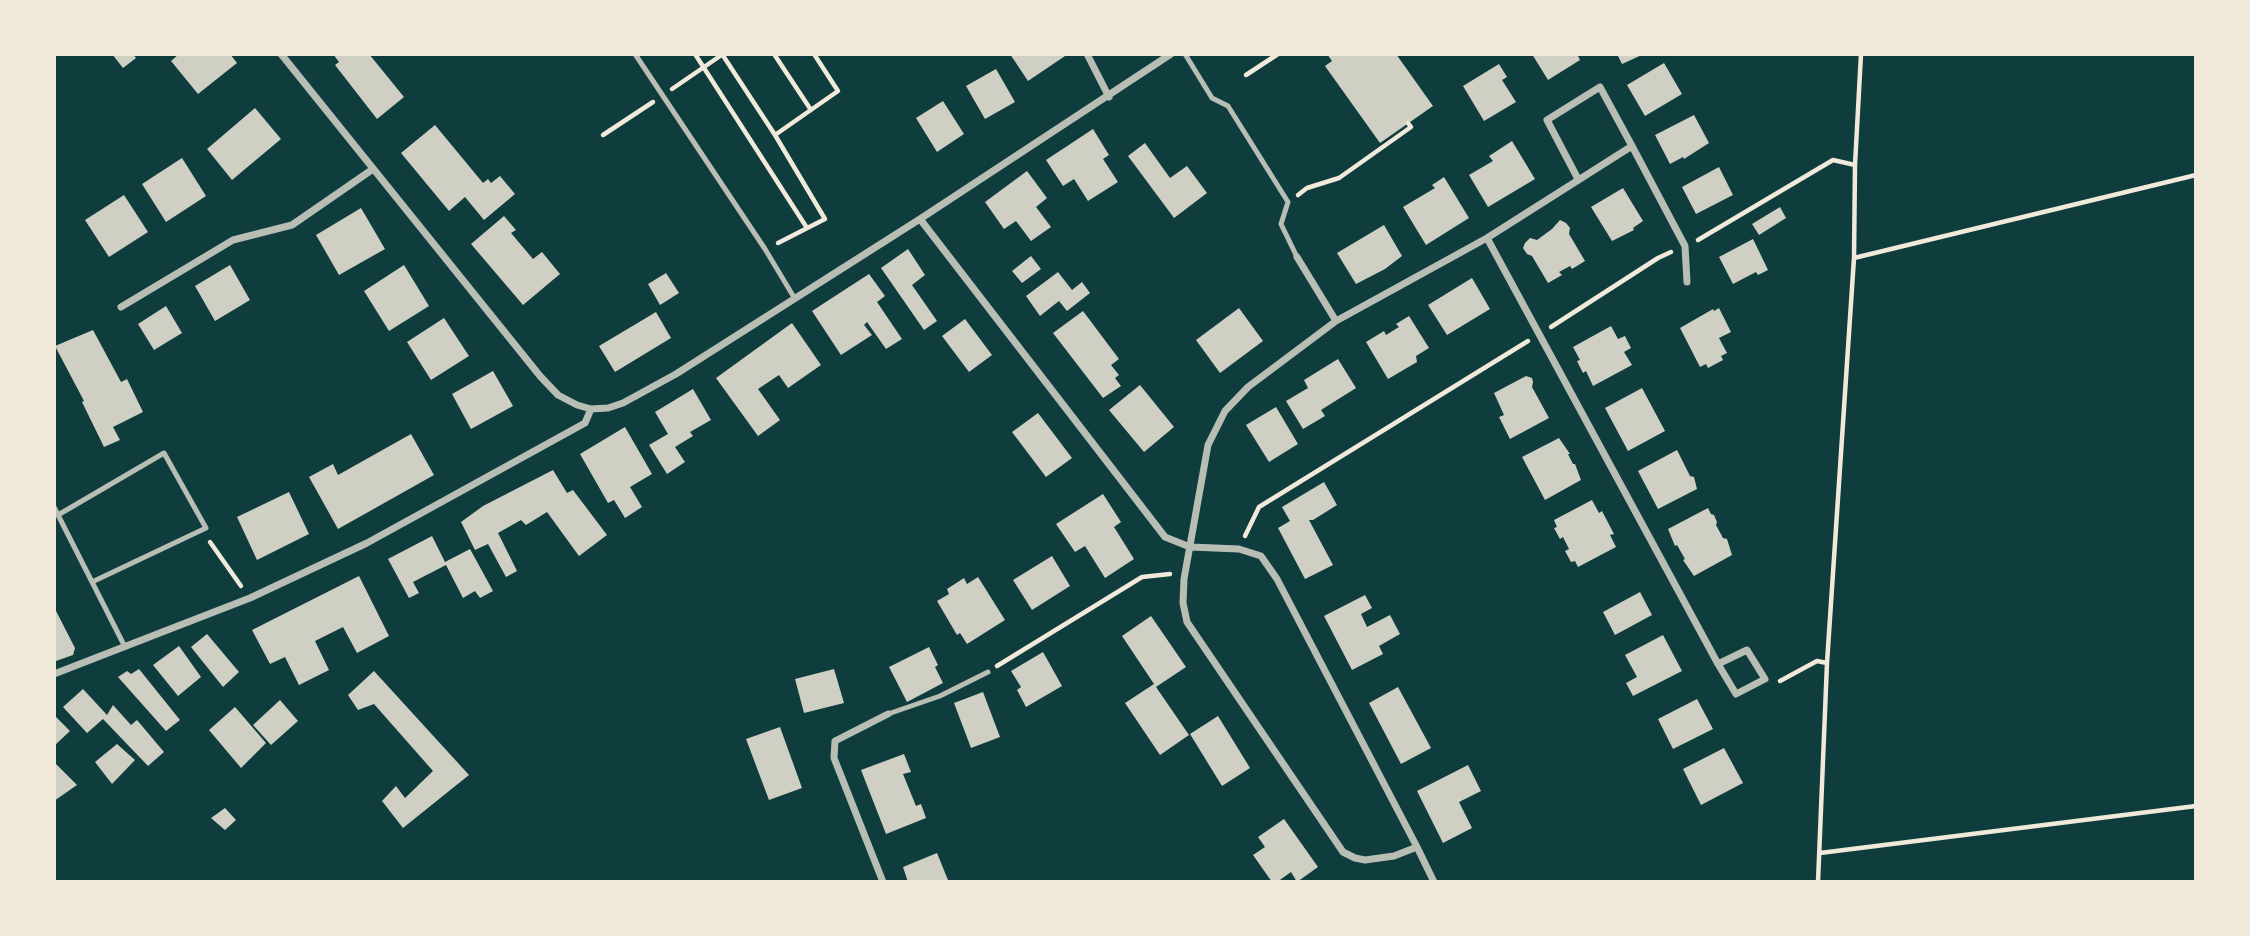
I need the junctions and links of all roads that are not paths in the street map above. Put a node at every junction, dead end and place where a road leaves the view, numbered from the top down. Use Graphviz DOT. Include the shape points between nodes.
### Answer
graph roads {
  1 [pos="281,54"];
  2 [pos="635,54"];
  3 [pos="1087,54"];
  4 [pos="1171,54"];
  5 [pos="1185,54"];
  6 [pos="1109,97"];
  7 [pos="1632,146"];
  8 [pos="373,169"];
  9 [pos="1578,179"];
  10 [pos="920,219"];
  11 [pos="1487,237"];
  12 [pos="1297,257"];
  13 [pos="1686,282"];
  14 [pos="795,299"];
  15 [pos="121,307"];
  16 [pos="1336,321"];
  17 [pos="591,409"];
  18 [pos="54,508"];
  19 [pos="58,515"];
  20 [pos="1190,547"];
  21 [pos="92,582"];
  22 [pos="124,645"];
  23 [pos="1718,664"];
  24 [pos="988,671"];
  25 [pos="54,674"];
  26 [pos="888,714"];
  27 [pos="1417,847"];
  28 [pos="883,882"];
  29 [pos="1434,882"];
  1 -- 8 [label="street"];
  2 -- 14 [label="lane"];
  3 -- 6 [label="street"];
  4 -- 6 [label="street"];
  5 -- 12 [label="lane" via="1212,98 1228,106 1288,202 1281,224"];
  6 -- 10 [label="street"];
  7 -- 9 [label="street"];
  7 -- 9 [label="street" via="1600,87 1547,120"];
  7 -- 13 [label="street" via="1685,246"];
  8 -- 15 [label="street" via="292,225 233,240"];
  8 -- 17 [label="street" via="558,396"];
  9 -- 11 [label="street"];
  10 -- 14 [label="street"];
  10 -- 20 [label="street" via="1165,537"];
  11 -- 16 [label="street"];
  11 -- 23 [label="street"];
  12 -- 16 [label="street"];
  14 -- 17 [label="street" via="676,374 622,403"];
  16 -- 20 [label="street" via="1248,387 1225,411 1208,444"];
  17 -- 22 [label="street" via="585,424 367,542 250,598"];
  18 -- 19 [label="lane"];
  19 -- 21 [label="lane"];
  19 -- 21 [label="lane" via="164,453 206,528"];
  20 -- 27 [label="street" via="1239,549 1261,556"];
  20 -- 27 [label="street" via="1183,603 1187,622 1343,852 1365,860"];
  21 -- 22 [label="lane"];
  22 -- 25 [label="street"];
  23 -- 23 [label="street" via="1737,694 1765,679 1748,650"];
  24 -- 26 [label="lane" via="940,696"];
  26 -- 28 [label="street" via="835,741 834,758"];
  27 -- 29 [label="street"];
}
